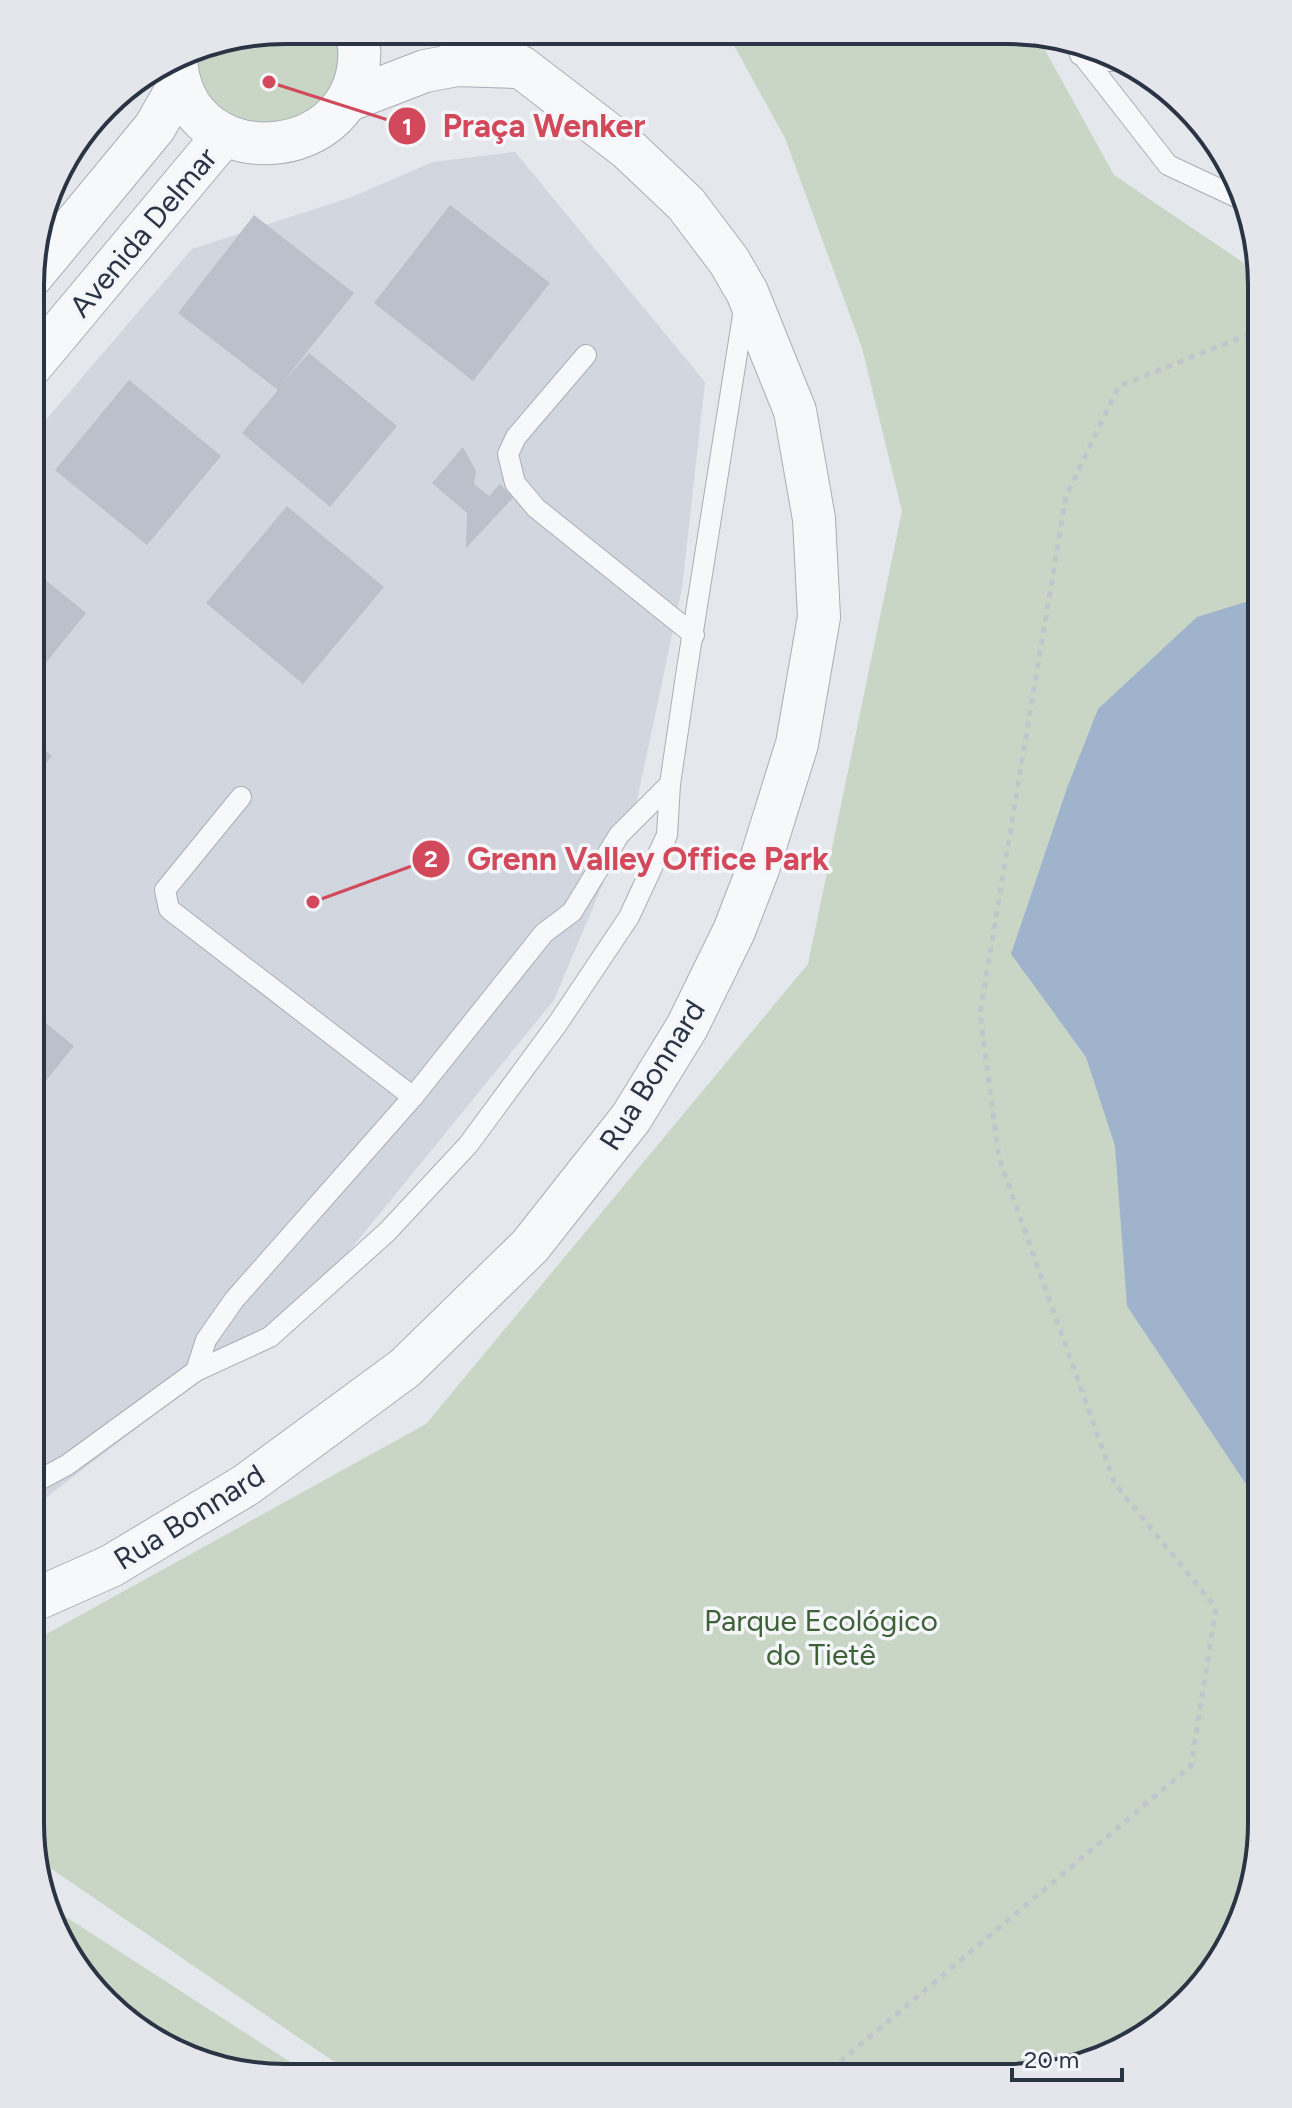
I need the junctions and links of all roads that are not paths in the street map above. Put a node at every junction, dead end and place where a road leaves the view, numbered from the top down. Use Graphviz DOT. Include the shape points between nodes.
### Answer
graph roads {
  1 [pos="359,45"];
  2 [pos="480,45"];
  3 [pos="1082,56"];
  4 [pos="521,67"];
  5 [pos="178,69"];
  6 [pos="174,71"];
  7 [pos="347,101"];
  8 [pos="224,135"];
  9 [pos="1230,194"];
  10 [pos="46,260"];
  11 [pos="747,292"];
  12 [pos="44,351"];
  13 [pos="586,355"];
  14 [pos="694,635"];
  15 [pos="670,784"];
  16 [pos="241,797"];
  17 [pos="413,1097"];
  18 [pos="196,1371"];
  19 [pos="44,1477"];
  20 [pos="44,1596"];
  1 -- 7 [label="street" via="358,75"];
  2 -- 4 [label="street, Rua Bonnard"];
  3 -- 9 [label="lane" via="1168,165"];
  4 -- 7 [label="street" via="436,69"];
  4 -- 11 [label="street, Rua Bonnard" via="628,149 686,204"];
  5 -- 8 [label="street" via="190,104"];
  6 -- 10 [label="street, Avenida Delmar" via="155,127"];
  7 -- 8 [label="street" via="329,123 278,145 250,144"];
  8 -- 12 [label="street, Avenida Delmar"];
  11 -- 14 [label="lane"];
  11 -- 20 [label="street, Rua Bonnard" via="795,411 814,519 819,617 797,744 758,869 687,1027 631,1118 530,1246 405,1368 246,1485 111,1566"];
  13 -- 14 [label="lane" via="516,437 508,454 515,483 536,508"];
  14 -- 15 [label="lane"];
  15 -- 17 [label="lane" via="619,835 572,912 544,933"];
  15 -- 18 [label="lane" via="667,835 629,917 468,1145 387,1232 270,1337"];
  16 -- 17 [label="lane" via="165,890 169,909"];
  17 -- 18 [label="lane" via="234,1300 206,1340"];
  18 -- 19 [label="lane"];
}
